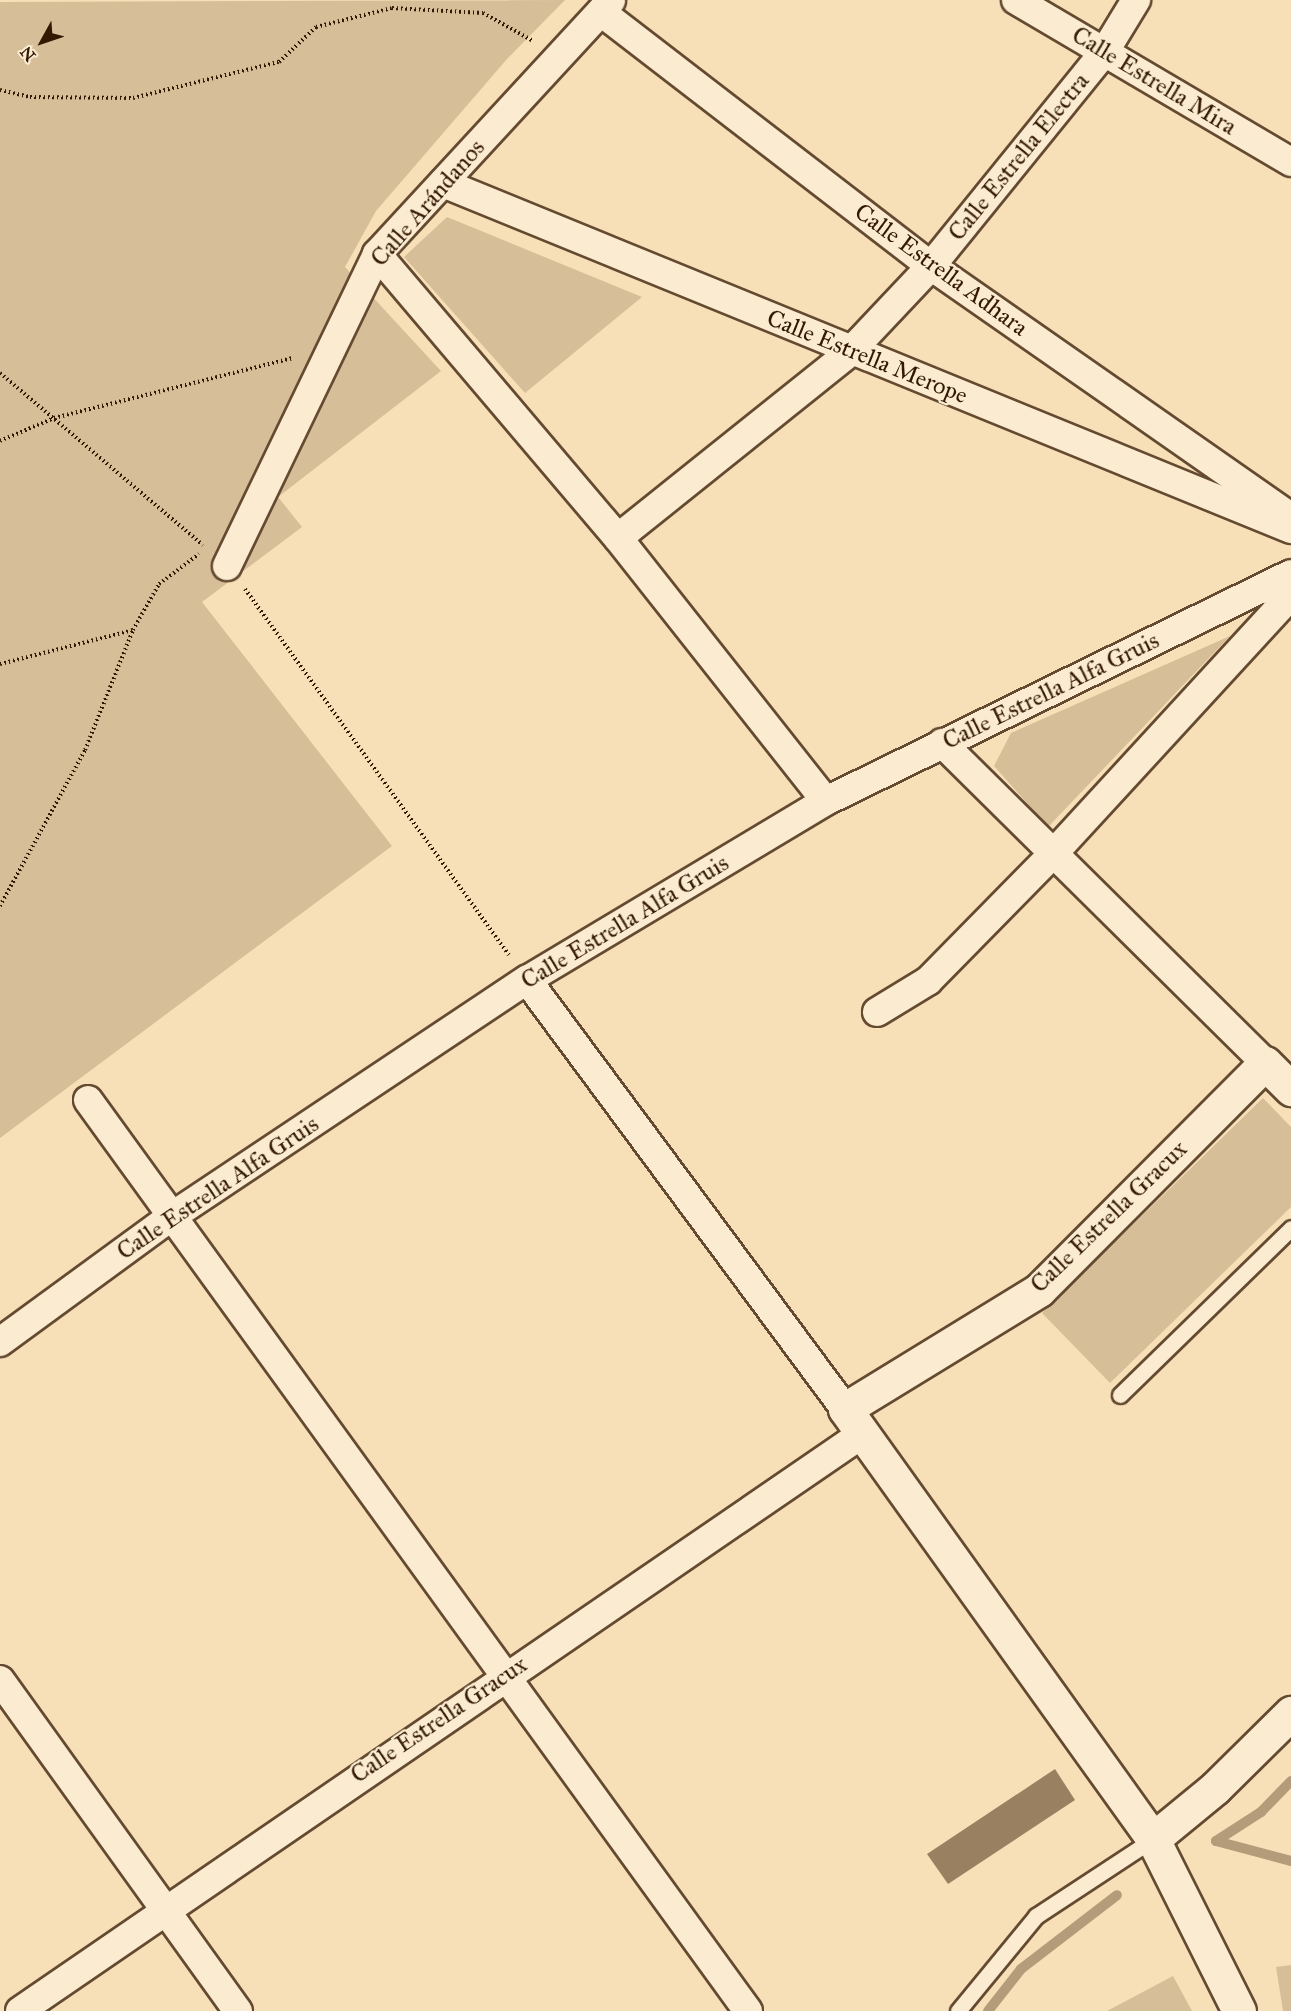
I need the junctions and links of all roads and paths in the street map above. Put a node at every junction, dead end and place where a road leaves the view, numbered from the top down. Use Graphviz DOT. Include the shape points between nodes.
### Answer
graph roads {
  1 [pos="1016,0"];
  2 [pos="1136,0"];
  3 [pos="606,6"];
  4 [pos="1105,51"];
  5 [pos="559,57"];
  6 [pos="0,90"];
  7 [pos="1291,162"];
  8 [pos="443,183"];
  9 [pos="377,254"];
  10 [pos="931,266"];
  11 [pos="330,348"];
  12 [pos="851,351"];
  13 [pos="0,373"];
  14 [pos="54,418"];
  15 [pos="0,441"];
  16 [pos="1291,517"];
  17 [pos="1291,529"];
  18 [pos="618,538"];
  19 [pos="227,566"];
  20 [pos="1291,574"];
  21 [pos="1291,595"];
  22 [pos="133,630"];
  23 [pos="0,664"];
  24 [pos="942,743"];
  25 [pos="826,801"];
  26 [pos="1053,854"];
  27 [pos="0,906"];
  28 [pos="527,980"];
  29 [pos="877,1012"];
  30 [pos="1265,1063"];
  31 [pos="1291,1089"];
  32 [pos="88,1100"];
  33 [pos="171,1217"];
  34 [pos="1291,1228"];
  35 [pos="0,1342"];
  36 [pos="1120,1395"];
  37 [pos="854,1421"];
  38 [pos="504,1675"];
  39 [pos="0,1680"];
  40 [pos="1291,1713"];
  41 [pos="1153,1839"];
  42 [pos="164,1908"];
  43 [pos="20,2011"];
  44 [pos="238,2011"];
  45 [pos="748,2011"];
  46 [pos="958,2011"];
  47 [pos="1239,2011"];
  1 -- 4 [label="street, Calle Estrella Mira"];
  2 -- 4 [label="street, Calle Estrella Electra"];
  3 -- 5 [label="street, Calle Arándanos"];
  3 -- 10 [label="street, Calle Estrella Adhara"];
  4 -- 7 [label="street, Calle Estrella Mira"];
  4 -- 10 [label="street, Calle Estrella Electra"];
  5 -- 6 [label="path" via="483,13 392,8 316,27 279,62 133,98 30,97"];
  5 -- 8 [label="street, Calle Arándanos"];
  8 -- 9 [label="street, Calle Arándanos"];
  8 -- 12 [label="street, Calle Estrella Merope"];
  9 -- 11 [label="street, Calle Arándanos"];
  9 -- 18 [label="street"];
  10 -- 12 [label="street, Calle Estrella Electra"];
  10 -- 16 [label="street, Calle Estrella Adhara"];
  11 -- 14 [label="path"];
  11 -- 19 [label="street, Calle Arándanos"];
  12 -- 17 [label="street, Calle Estrella Merope"];
  12 -- 18 [label="street, Calle Estrella Electra"];
  13 -- 14 [label="path"];
  14 -- 15 [label="path"];
  14 -- 22 [label="path" via="206,548 159,584"];
  18 -- 25 [label="street"];
  19 -- 28 [label="path"];
  20 -- 24 [label="street, Calle Estrella Alfa Gruis"];
  21 -- 26 [label="street"];
  22 -- 23 [label="path"];
  22 -- 27 [label="path" via="85,750"];
  24 -- 25 [label="street, Calle Estrella Alfa Gruis"];
  24 -- 26 [label="street"];
  25 -- 28 [label="street, Calle Estrella Alfa Gruis"];
  26 -- 29 [label="street" via="928,981"];
  26 -- 30 [label="street"];
  28 -- 33 [label="street, Calle Estrella Alfa Gruis"];
  28 -- 37 [label="street"];
  30 -- 31 [label="street"];
  30 -- 37 [label="street, Calle Estrella Gracux" via="1039,1290"];
  32 -- 33 [label="street"];
  33 -- 35 [label="street, Calle Estrella Alfa Gruis"];
  33 -- 38 [label="street"];
  34 -- 36 [label="lane"];
  37 -- 38 [label="street, Calle Estrella Gracux"];
  37 -- 41 [label="street"];
  38 -- 42 [label="street, Calle Estrella Gracux"];
  38 -- 45 [label="street"];
  39 -- 42 [label="street"];
  40 -- 41 [label="street"];
  41 -- 46 [label="lane" via="1036,1916"];
  41 -- 47 [label="street"];
  42 -- 43 [label="street, Calle Estrella Gracux"];
  42 -- 44 [label="street"];
}
